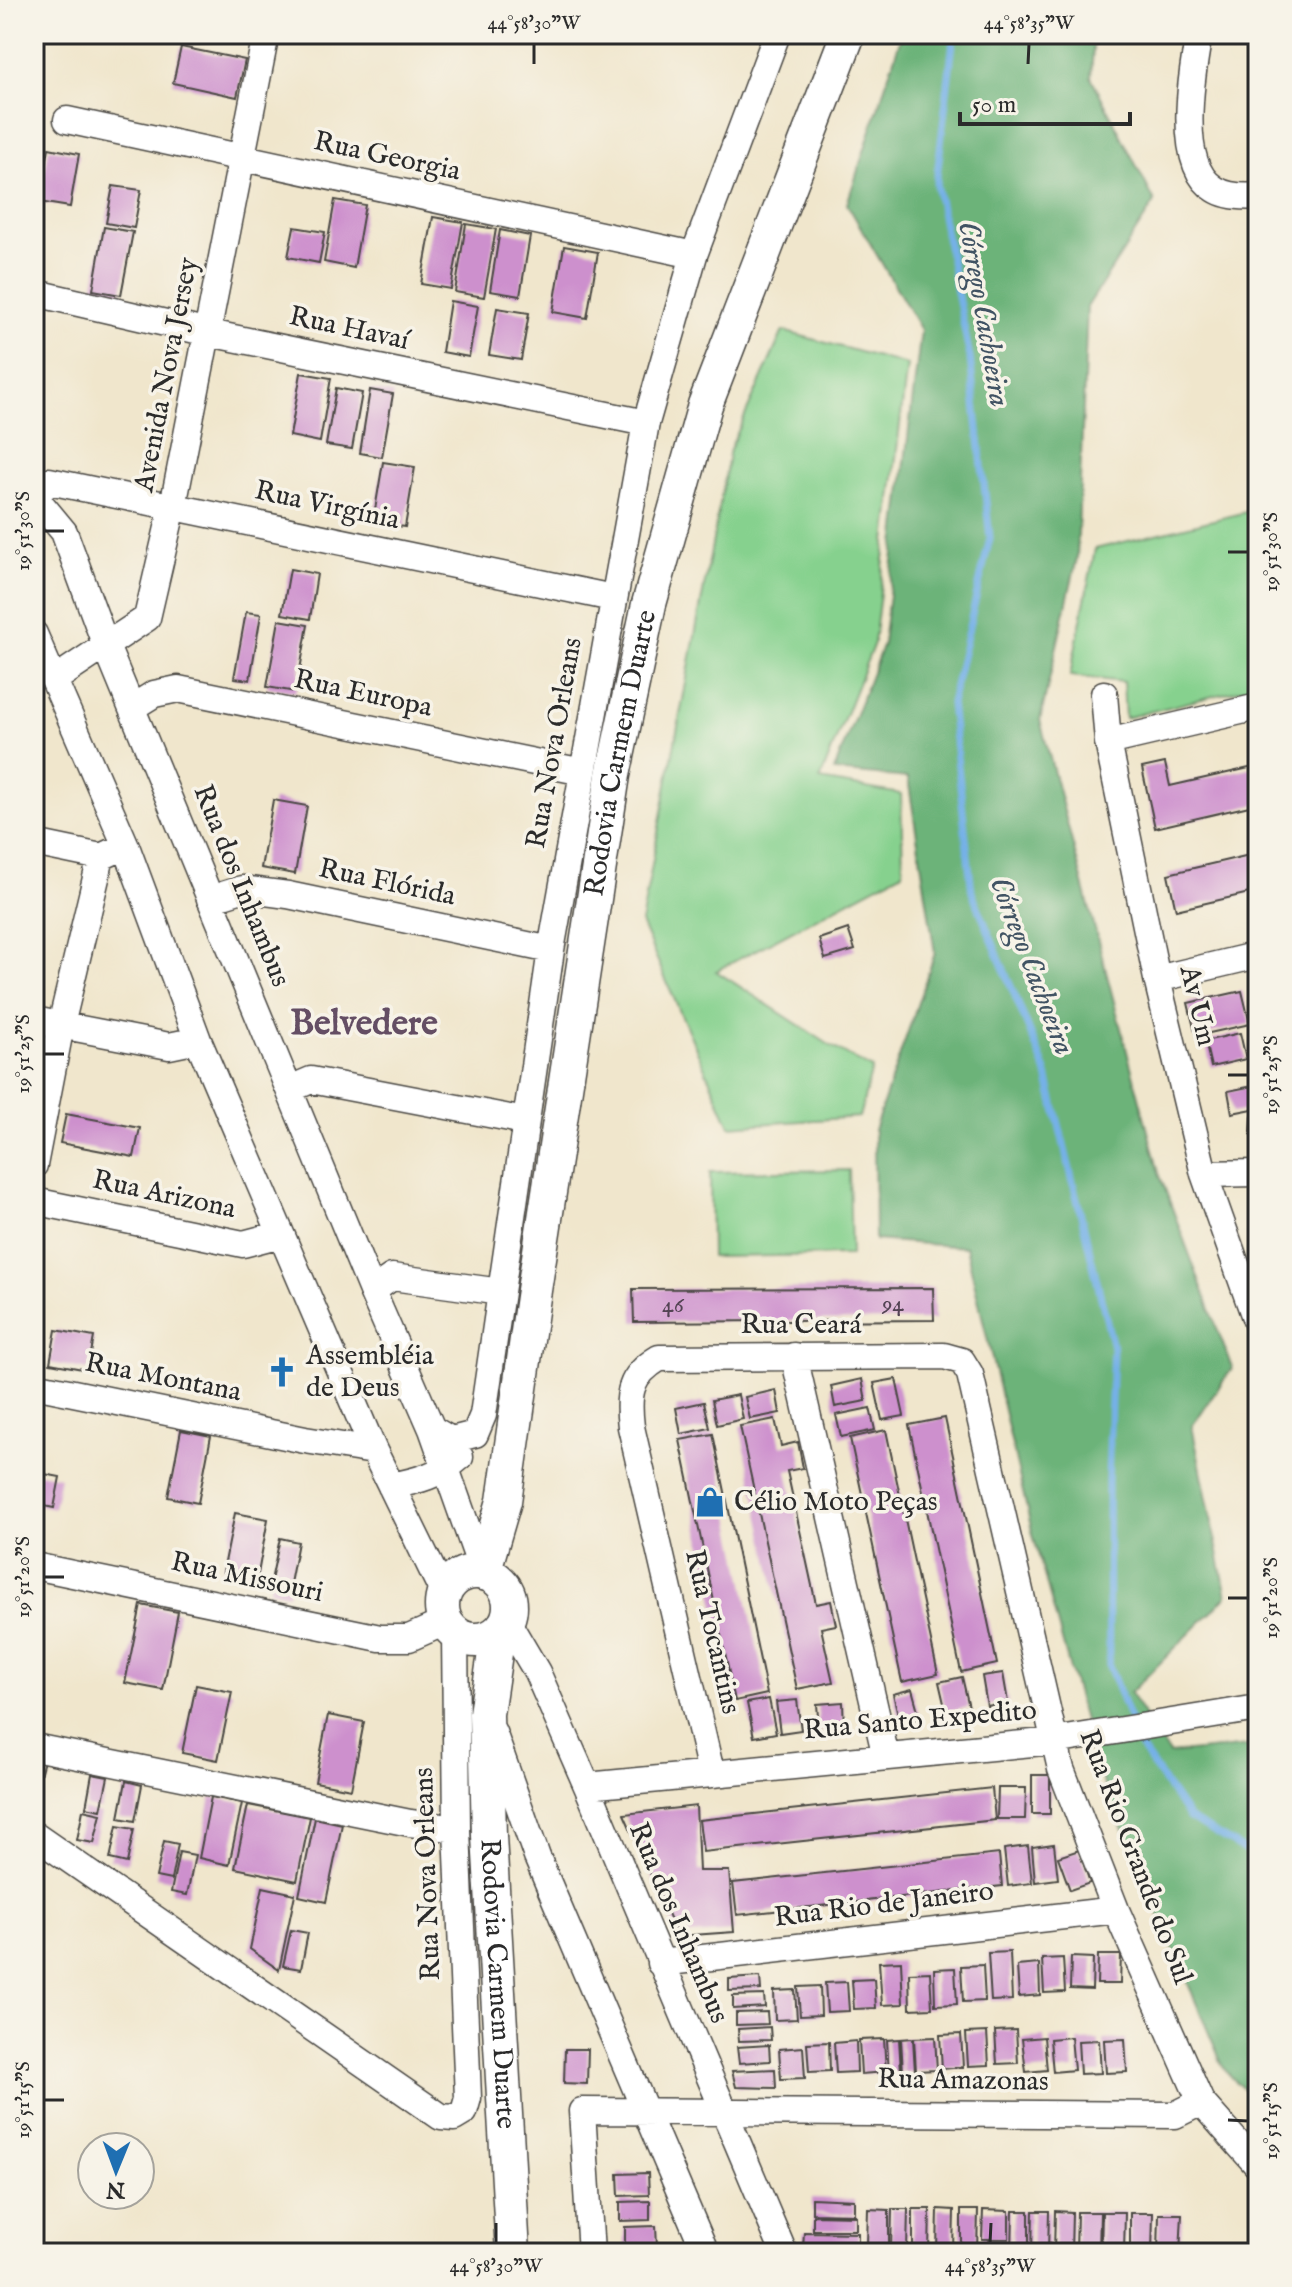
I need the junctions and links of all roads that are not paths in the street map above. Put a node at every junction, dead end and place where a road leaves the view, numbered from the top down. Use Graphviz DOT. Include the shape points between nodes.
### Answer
graph roads {
  1 [pos="266,34"];
  2 [pos="777,34"];
  3 [pos="848,34"];
  4 [pos="1199,34"];
  5 [pos="67,120"];
  6 [pos="242,159"];
  7 [pos="1258,196"];
  8 [pos="694,255"];
  9 [pos="40,294"];
  10 [pos="209,333"];
  11 [pos="646,423"];
  12 [pos="35,497"];
  13 [pos="173,506"];
  14 [pos="613,598"];
  15 [pos="36,645"];
  16 [pos="106,646"];
  17 [pos="54,680"];
  18 [pos="1104,694"];
  19 [pos="133,707"];
  20 [pos="1258,707"];
  21 [pos="1108,742"];
  22 [pos="583,772"];
  23 [pos="34,843"];
  24 [pos="126,846"];
  25 [pos="101,857"];
  26 [pos="210,899"];
  27 [pos="551,950"];
  28 [pos="1258,955"];
  29 [pos="1157,979"];
  30 [pos="34,1020"];
  31 [pos="61,1025"];
  32 [pos="198,1040"];
  33 [pos="290,1089"];
  34 [pos="525,1121"];
  35 [pos="34,1165"];
  36 [pos="1258,1173"];
  37 [pos="1204,1174"];
  38 [pos="34,1201"];
  39 [pos="281,1234"];
  40 [pos="372,1291"];
  41 [pos="501,1292"];
  42 [pos="1258,1326"];
  43 [pos="794,1356"];
  44 [pos="962,1361"];
  45 [pos="643,1368"];
  46 [pos="34,1385"];
  47 [pos="432,1429"];
  48 [pos="475,1434"];
  49 [pos="374,1451"];
  50 [pos="446,1469"];
  51 [pos="391,1486"];
  52 [pos="34,1566"];
  53 [pos="476,1613"];
  54 [pos="1258,1708"];
  55 [pos="486,1714"];
  56 [pos="1054,1741"];
  57 [pos="34,1747"];
  58 [pos="886,1757"];
  59 [pos="711,1772"];
  60 [pos="587,1786"];
  61 [pos="457,1829"];
  62 [pos="34,1835"];
  63 [pos="1116,1910"];
  64 [pos="660,1963"];
  65 [pos="1201,2102"];
  66 [pos="646,2111"];
  67 [pos="722,2111"];
  68 [pos="1258,2166"];
  69 [pos="513,2253"];
  70 [pos="591,2253"];
  71 [pos="706,2253"];
  72 [pos="784,2253"];
  1 -- 6 [label="street, Avenida Nova Jersey"];
  2 -- 8 [label="street, Rua Nova Orleans"];
  3 -- 53 [label="street, Rodovia Carmem Duarte" via="705,405 649,604 613,775 504,1501"];
  4 -- 7 [label="street" via="1190,103 1197,167 1213,188"];
  5 -- 6 [label="street, Rua Georgia"];
  6 -- 8 [label="street, Rua Georgia"];
  6 -- 10 [label="street, Avenida Nova Jersey"];
  8 -- 11 [label="street, Rua Nova Orleans"];
  9 -- 10 [label="street, Rua Havaí"];
  10 -- 11 [label="street, Rua Havaí"];
  10 -- 13 [label="street, Avenida Nova Jersey"];
  11 -- 14 [label="street, Rua Nova Orleans"];
  12 -- 13 [label="street, Rua Virgínia" via="49,481"];
  12 -- 16 [label="street, Rua dos Inhambus" via="64,532"];
  13 -- 14 [label="street, Rua Virgínia"];
  13 -- 16 [label="street, Avenida Nova Jersey" via="147,618"];
  14 -- 22 [label="street, Rua Nova Orleans"];
  15 -- 17 [label="street, Rua dos Inhambus"];
  16 -- 17 [label="street, Avenida Nova Jersey"];
  16 -- 19 [label="street, Rua dos Inhambus"];
  17 -- 24 [label="street, Rua dos Inhambus"];
  18 -- 21 [label="street, Av Um"];
  19 -- 22 [label="street, Rua Europa" via="154,694 178,689"];
  19 -- 26 [label="street, Rua dos Inhambus"];
  20 -- 21 [label="street"];
  21 -- 29 [label="street, Av Um"];
  22 -- 27 [label="street, Rua Nova Orleans"];
  23 -- 25 [label="street"];
  24 -- 25 [label="street"];
  24 -- 32 [label="street, Rua dos Inhambus"];
  25 -- 31 [label="street"];
  26 -- 27 [label="street, Rua Flórida" via="242,889 288,895"];
  26 -- 33 [label="street, Rua dos Inhambus"];
  27 -- 34 [label="street, Rua Nova Orleans"];
  28 -- 29 [label="street"];
  29 -- 37 [label="street, Av Um"];
  30 -- 31 [label="street"];
  31 -- 32 [label="street" via="169,1046"];
  31 -- 35 [label="street"];
  32 -- 39 [label="street, Rua dos Inhambus"];
  33 -- 34 [label="street" via="311,1080"];
  33 -- 40 [label="street, Rua dos Inhambus"];
  34 -- 41 [label="street, Rua Nova Orleans"];
  36 -- 37 [label="street"];
  37 -- 42 [label="street, Av Um"];
  38 -- 39 [label="street, Rua Arizona" via="243,1244"];
  39 -- 49 [label="street, Rua dos Inhambus"];
  40 -- 41 [label="street" via="392,1277"];
  40 -- 47 [label="street, Rua dos Inhambus"];
  41 -- 48 [label="street, Rua Nova Orleans" via="483,1415"];
  43 -- 44 [label="street, Rua Ceará" via="944,1356"];
  43 -- 45 [label="street, Rua Ceará" via="659,1358"];
  43 -- 58 [label="street"];
  44 -- 56 [label="street, Rua Rio Grande do Sul" via="970,1374"];
  45 -- 59 [label="street, Rua Tocantins" via="631,1387 631,1427"];
  46 -- 49 [label="street, Rua Montana"];
  47 -- 48 [label="street" via="451,1440"];
  47 -- 50 [label="street, Rua dos Inhambus"];
  48 -- 50 [label="street"];
  49 -- 51 [label="street, Rua dos Inhambus"];
  50 -- 51 [label="street"];
  50 -- 53 [label="street, Rua dos Inhambus"];
  51 -- 53 [label="street, Rua dos Inhambus"];
  52 -- 53 [label="street, Rua Missouri" via="380,1638 409,1638"];
  53 -- 55 [label="street, Rodovia Carmem Duarte"];
  53 -- 60 [label="street, Rua dos Inhambus" via="537,1672"];
  53 -- 61 [label="street, Rua Nova Orleans"];
  54 -- 56 [label="street, Rua Santo Expedito"];
  55 -- 66 [label="street" via="537,1857"];
  55 -- 69 [label="street, Rodovia Carmem Duarte"];
  56 -- 58 [label="street, Rua Santo Expedito"];
  56 -- 63 [label="street, Rua Rio Grande do Sul"];
  57 -- 61 [label="street"];
  58 -- 59 [label="street, Rua Santo Expedito"];
  59 -- 60 [label="street, Rua Santo Expedito"];
  60 -- 64 [label="street, Rua dos Inhambus"];
  61 -- 62 [label="street, Rua Nova Orleans" via="468,2098 464,2112 454,2118 441,2117"];
  63 -- 64 [label="street, Rua Rio de Janeiro"];
  63 -- 65 [label="street, Rua Rio Grande do Sul"];
  64 -- 67 [label="street, Rua dos Inhambus"];
  65 -- 67 [label="street, Rua Amazonas" via="1175,2115"];
  65 -- 68 [label="street, Rua Rio Grande do Sul"];
  66 -- 67 [label="street, Rua Amazonas"];
  66 -- 70 [label="street, Rua Amazonas" via="582,2111"];
  66 -- 71 [label="street"];
  67 -- 72 [label="street, Rua dos Inhambus"];
}
